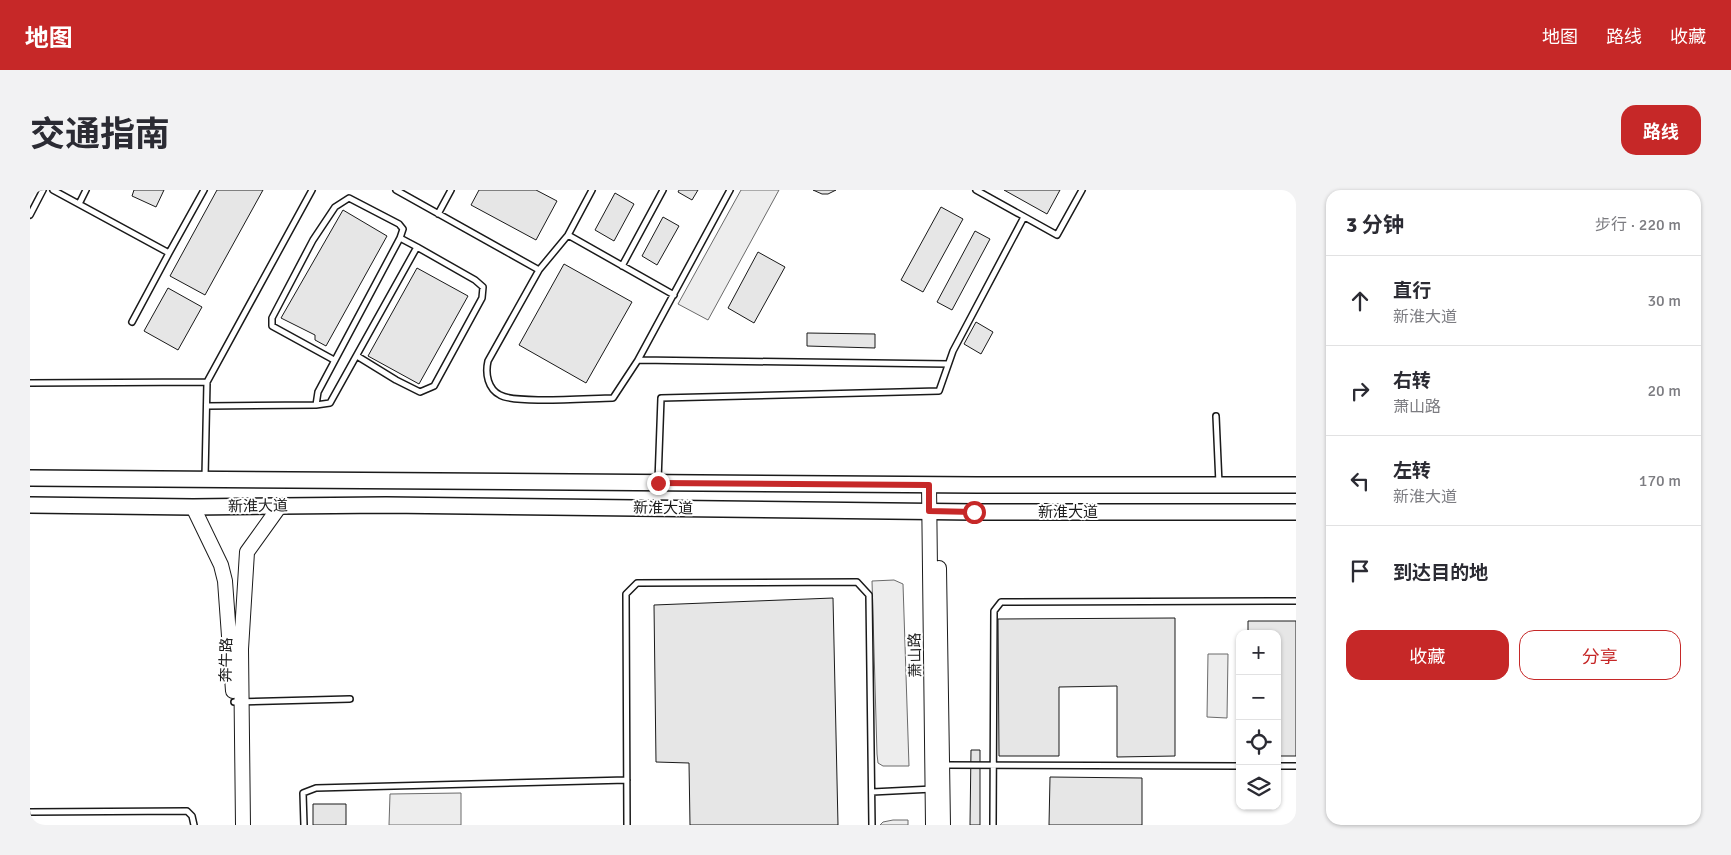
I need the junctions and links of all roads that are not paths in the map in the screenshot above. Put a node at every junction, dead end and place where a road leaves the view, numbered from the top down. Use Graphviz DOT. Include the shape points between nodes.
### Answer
graph roads {
  1 [pos="43,190"];
  2 [pos="53,190"];
  3 [pos="86,190"];
  4 [pos="204,190"];
  5 [pos="312,190"];
  6 [pos="396,190"];
  7 [pos="451,190"];
  8 [pos="591,190"];
  9 [pos="663,190"];
  10 [pos="730,190"];
  11 [pos="976,190"];
  12 [pos="1082,190"];
  13 [pos="79,204"];
  14 [pos="30,214"];
  15 [pos="438,214"];
  16 [pos="1024,217"];
  17 [pos="568,235"];
  18 [pos="400,238"];
  19 [pos="417,247"];
  20 [pos="169,253"];
  21 [pos="622,266"];
  22 [pos="539,270"];
  23 [pos="674,295"];
  24 [pos="132,322"];
  25 [pos="357,356"];
  26 [pos="334,360"];
  27 [pos="638,360"];
  28 [pos="948,364"];
  29 [pos="208,382"];
  30 [pos="30,383"];
  31 [pos="316,405"];
  32 [pos="207,406"];
  33 [pos="1216,416"];
  34 [pos="30,478"];
  35 [pos="204,481"];
  36 [pos="658,483"];
  37 [pos="1296,484"];
  38 [pos="934,485"];
  39 [pos="1219,485"];
  40 [pos="30,505"];
  41 [pos="280,506"];
  42 [pos="193,507"];
  43 [pos="934,511"];
  44 [pos="1296,512"];
  45 [pos="1296,600"];
  46 [pos="350,699"];
  47 [pos="238,702"];
  48 [pos="943,765"];
  49 [pos="993,765"];
  50 [pos="1236,766"];
  51 [pos="1281,766"];
  52 [pos="1296,766"];
  53 [pos="627,780"];
  54 [pos="938,789"];
  55 [pos="872,792"];
  56 [pos="30,812"];
  57 [pos="194,825"];
  58 [pos="236,825"];
  59 [pos="243,825"];
  60 [pos="304,825"];
  61 [pos="627,825"];
  62 [pos="872,825"];
  63 [pos="933,825"];
  64 [pos="943,825"];
  65 [pos="993,825"];
  1 -- 14 [label="lane"];
  2 -- 13 [label="lane"];
  3 -- 13 [label="lane"];
  4 -- 20 [label="lane"];
  5 -- 29 [label="lane"];
  6 -- 15 [label="lane"];
  7 -- 15 [label="lane"];
  8 -- 17 [label="lane"];
  9 -- 21 [label="lane"];
  10 -- 23 [label="lane"];
  11 -- 16 [label="lane"];
  12 -- 16 [label="lane" via="1056,235"];
  13 -- 20 [label="lane"];
  15 -- 22 [label="lane"];
  16 -- 28 [label="lane"];
  17 -- 21 [label="lane"];
  17 -- 22 [label="lane"];
  18 -- 19 [label="lane"];
  18 -- 26 [label="lane"];
  18 -- 26 [label="lane" via="403,229 399,224 349,198 335,206 313,240 272,318 272,326"];
  19 -- 25 [label="lane"];
  19 -- 25 [label="lane" via="475,280 483,288 482,298 434,386 420,392"];
  20 -- 24 [label="lane"];
  21 -- 23 [label="lane"];
  22 -- 27 [label="lane" via="488,361 486,372 497,394 514,400 613,398"];
  23 -- 27 [label="lane"];
  25 -- 31 [label="lane" via="330,403"];
  26 -- 31 [label="lane" via="318,392"];
  27 -- 28 [label="lane"];
  28 -- 36 [label="lane" via="939,391 661,398"];
  29 -- 30 [label="lane"];
  29 -- 32 [label="lane"];
  31 -- 32 [label="lane"];
  32 -- 35 [label="lane"];
  33 -- 39 [label="lane"];
  34 -- 35 [label="main road, 新淮大道"];
  35 -- 36 [label="main road, 新淮大道"];
  36 -- 38 [label="main road, 新淮大道"];
  37 -- 39 [label="main road, 新淮大道"];
  38 -- 39 [label="main road, 新淮大道"];
  38 -- 43 [label="street, 萧山路"];
  40 -- 42 [label="main road, 新淮大道"];
  41 -- 42 [label="main road, 新淮大道"];
  41 -- 43 [label="main road, 新淮大道" via="386,504"];
  41 -- 47 [label="street, 奔牛路" via="247,552"];
  42 -- 47 [label="street, 奔牛路" via="221,565 225,581"];
  43 -- 44 [label="main road, 新淮大道"];
  43 -- 48 [label="street, 萧山路"];
  43 -- 54 [label="street, 萧山路"];
  45 -- 49 [label="lane" via="1001,602 994,611"];
  46 -- 47 [label="lane"];
  47 -- 58 [label="street, 奔牛路"];
  47 -- 59 [label="street, 奔牛路"];
  48 -- 49 [label="lane"];
  48 -- 54 [label="street, 萧山路"];
  49 -- 50 [label="lane"];
  49 -- 65 [label="lane"];
  51 -- 52 [label="lane"];
  53 -- 55 [label="lane" via="626,594 637,583 857,582 869,595"];
  53 -- 60 [label="lane" via="316,788 303,793"];
  53 -- 61 [label="lane"];
  54 -- 55 [label="lane"];
  54 -- 63 [label="street, 萧山路"];
  54 -- 64 [label="street, 萧山路"];
  55 -- 62 [label="lane"];
  56 -- 57 [label="lane" via="187,811"];
}
